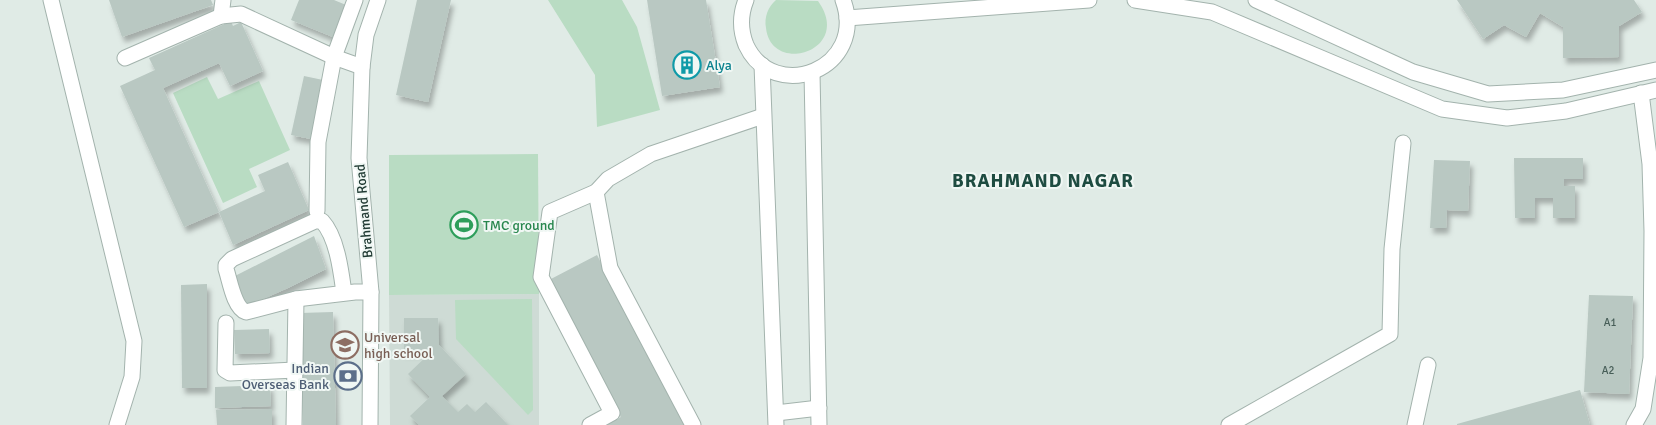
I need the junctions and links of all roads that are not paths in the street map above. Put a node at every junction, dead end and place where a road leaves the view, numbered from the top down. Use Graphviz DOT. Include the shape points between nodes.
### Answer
graph roads {
  1 [pos="51,0"];
  2 [pos="223,0"];
  3 [pos="355,0"];
  4 [pos="378,0"];
  5 [pos="746,0"];
  6 [pos="842,0"];
  7 [pos="1089,0"];
  8 [pos="1135,0"];
  9 [pos="1256,0"];
  10 [pos="221,16"];
  11 [pos="847,18"];
  12 [pos="334,57"];
  13 [pos="125,58"];
  14 [pos="762,65"];
  15 [pos="362,67"];
  16 [pos="1656,70"];
  17 [pos="812,73"];
  18 [pos="1649,92"];
  19 [pos="1488,94"];
  20 [pos="1485,115"];
  21 [pos="764,116"];
  22 [pos="1403,142"];
  23 [pos="596,192"];
  24 [pos="317,210"];
  25 [pos="371,292"];
  26 [pos="344,293"];
  27 [pos="296,300"];
  28 [pos="226,323"];
  29 [pos="1428,365"];
  30 [pos="295,370"];
  31 [pos="819,408"];
  32 [pos="776,419"];
  33 [pos="117,425"];
  34 [pos="294,425"];
  35 [pos="370,425"];
  36 [pos="590,425"];
  37 [pos="693,425"];
  38 [pos="819,425"];
  39 [pos="1229,425"];
  40 [pos="1415,425"];
  41 [pos="1634,425"];
  1 -- 33 [label="street" via="134,341 132,377"];
  2 -- 10 [label="street"];
  3 -- 12 [label="street"];
  4 -- 15 [label="street, Brahmand Road" via="366,35"];
  5 -- 14 [label="street" via="741,18 742,36"];
  6 -- 11 [label="street"];
  7 -- 11 [label="street"];
  8 -- 20 [label="street" via="1212,12 1442,109"];
  9 -- 19 [label="street" via="1413,72"];
  10 -- 12 [label="street" via="241,14"];
  10 -- 13 [label="street"];
  11 -- 17 [label="street" via="846,35 839,51 828,64"];
  12 -- 15 [label="street"];
  12 -- 24 [label="street" via="318,142"];
  14 -- 17 [label="street" via="777,73 795,76"];
  14 -- 21 [label="street"];
  15 -- 25 [label="street, Brahmand Road" via="359,158"];
  16 -- 19 [label="street" via="1563,90"];
  17 -- 31 [label="street"];
  18 -- 20 [label="street" via="1566,111 1507,118"];
  18 -- 41 [label="street" via="1651,358 1642,409"];
  19 -- 20 [label="street"];
  21 -- 23 [label="street" via="651,154 608,179"];
  21 -- 32 [label="street"];
  22 -- 39 [label="street" via="1392,250 1390,334"];
  23 -- 36 [label="street" via="550,212 541,277 612,413"];
  23 -- 37 [label="street" via="610,268"];
  25 -- 26 [label="street"];
  25 -- 35 [label="street, Brahmand Road"];
  26 -- 27 [label="street"];
  26 -- 27 [label="street" via="340,262 327,226 322,221 315,221 240,255 226,265 242,310 250,312"];
  27 -- 30 [label="street"];
  28 -- 30 [label="street" via="225,370 230,373"];
  29 -- 40 [label="street"];
  30 -- 34 [label="street"];
  31 -- 32 [label="street"];
  31 -- 38 [label="street"];
}
